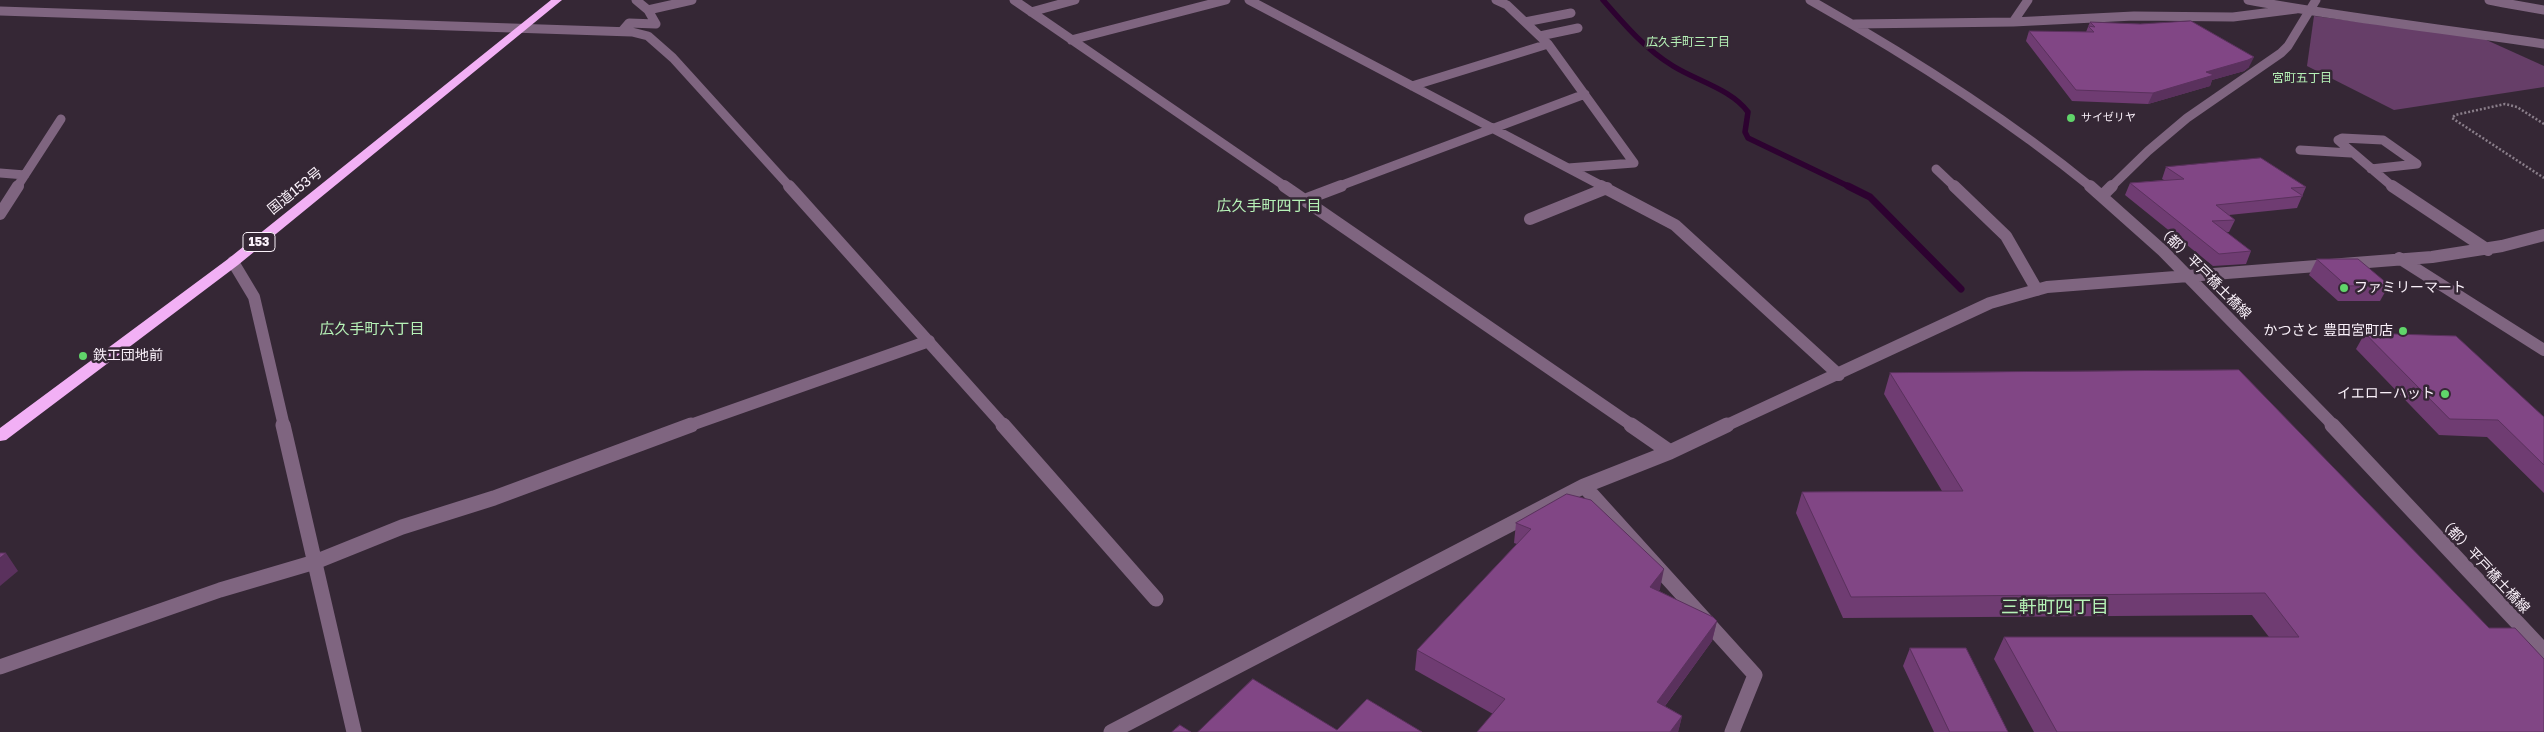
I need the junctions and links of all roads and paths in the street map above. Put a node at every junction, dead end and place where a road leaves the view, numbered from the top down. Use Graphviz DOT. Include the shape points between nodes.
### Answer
graph roads {
  1 [pos="557,0"];
  2 [pos="636,0"];
  3 [pos="692,0"];
  4 [pos="1014,0"];
  5 [pos="1075,0"];
  6 [pos="1226,0"];
  7 [pos="1249,0"];
  8 [pos="1496,0"];
  9 [pos="1810,0"];
  10 [pos="2028,0"];
  11 [pos="2248,0"];
  12 [pos="2316,0"];
  13 [pos="2489,0"];
  14 [pos="2505,1"];
  15 [pos="648,10"];
  16 [pos="2296,10"];
  17 [pos="2544,10"];
  18 [pos="0,11"];
  19 [pos="2308,11"];
  20 [pos="1031,12"];
  21 [pos="1571,13"];
  22 [pos="1525,22"];
  23 [pos="2013,22"];
  24 [pos="1854,24"];
  25 [pos="523,28"];
  26 [pos="1578,28"];
  27 [pos="621,32"];
  28 [pos="1540,36"];
  29 [pos="1071,40"];
  30 [pos="1548,44"];
  31 [pos="2544,44"];
  32 [pos="1412,86"];
  33 [pos="1585,94"];
  34 [pos="61,119"];
  35 [pos="2544,124"];
  36 [pos="1491,128"];
  37 [pos="2300,150"];
  38 [pos="2351,153"];
  39 [pos="1568,168"];
  40 [pos="1936,169"];
  41 [pos="2371,169"];
  42 [pos="0,173"];
  43 [pos="24,175"];
  44 [pos="2544,178"];
  45 [pos="1607,188"];
  46 [pos="2102,196"];
  47 [pos="1304,200"];
  48 [pos="0,214"];
  49 [pos="1530,219"];
  50 [pos="2544,236"];
  51 [pos="2488,250"];
  52 [pos="2399,258"];
  53 [pos="233,262"];
  54 [pos="2188,276"];
  55 [pos="2036,290"];
  56 [pos="929,341"];
  57 [pos="2544,350"];
  58 [pos="1839,375"];
  59 [pos="0,436"];
  60 [pos="1670,452"];
  61 [pos="1584,486"];
  62 [pos="315,562"];
  63 [pos="1156,599"];
  64 [pos="2544,651"];
  65 [pos="0,667"];
  66 [pos="354,732"];
  67 [pos="1111,732"];
  68 [pos="1732,732"];
  1 -- 25 [label="highway, 国道153号 / 153"];
  2 -- 15 [label="street"];
  3 -- 15 [label="street"];
  4 -- 20 [label="street"];
  5 -- 20 [label="street"];
  6 -- 29 [label="street"];
  7 -- 32 [label="street"];
  8 -- 22 [label="street" via="1507,5"];
  9 -- 24 [label="street, （都）平戸橋土橋線"];
  10 -- 23 [label="street"];
  11 -- 16 [label="street"];
  12 -- 19 [label="street"];
  13 -- 14 [label="street"];
  14 -- 17 [label="street"];
  15 -- 27 [label="street" via="656,24 629,23"];
  16 -- 19 [label="street"];
  16 -- 23 [label="street" via="2233,17 2134,16"];
  18 -- 25 [label="street"];
  19 -- 31 [label="street"];
  19 -- 46 [label="street" via="2280,54 2187,118"];
  20 -- 29 [label="street"];
  21 -- 22 [label="street"];
  22 -- 28 [label="street"];
  23 -- 24 [label="street"];
  24 -- 46 [label="street, （都）平戸橋土橋線" via="1997,115"];
  25 -- 27 [label="street"];
  25 -- 53 [label="highway, 国道153号 / 153"];
  26 -- 28 [label="street"];
  27 -- 56 [label="street" via="648,36 673,58"];
  28 -- 30 [label="street"];
  29 -- 47 [label="street"];
  30 -- 32 [label="street"];
  30 -- 33 [label="street"];
  32 -- 36 [label="street"];
  33 -- 36 [label="street"];
  33 -- 39 [label="street" via="1634,163"];
  34 -- 43 [label="street"];
  35 -- 44 [label="path" via="2517,107 2505,104 2452,118"];
  36 -- 39 [label="street"];
  36 -- 47 [label="street"];
  37 -- 38 [label="street"];
  38 -- 41 [label="street"];
  38 -- 41 [label="street" via="2338,140 2376,138 2417,164"];
  39 -- 45 [label="street"];
  40 -- 55 [label="street" via="2006,236"];
  41 -- 51 [label="street" via="2430,213"];
  42 -- 43 [label="street"];
  43 -- 48 [label="street"];
  45 -- 49 [label="street"];
  45 -- 58 [label="street" via="1675,225"];
  46 -- 54 [label="street, （都）平戸橋土橋線"];
  47 -- 60 [label="street"];
  50 -- 51 [label="street"];
  51 -- 52 [label="street"];
  52 -- 54 [label="street"];
  52 -- 57 [label="street"];
  53 -- 59 [label="highway, 国道153号 / 153"];
  53 -- 62 [label="street" via="254,297"];
  54 -- 55 [label="street"];
  54 -- 64 [label="street, （都）平戸橋土橋線"];
  55 -- 58 [label="street" via="1990,303"];
  56 -- 62 [label="street" via="494,498 402,527"];
  56 -- 63 [label="street"];
  58 -- 60 [label="street"];
  60 -- 61 [label="street"];
  61 -- 67 [label="street"];
  61 -- 68 [label="street" via="1755,675"];
  62 -- 65 [label="street" via="220,590"];
  62 -- 66 [label="street"];
}
